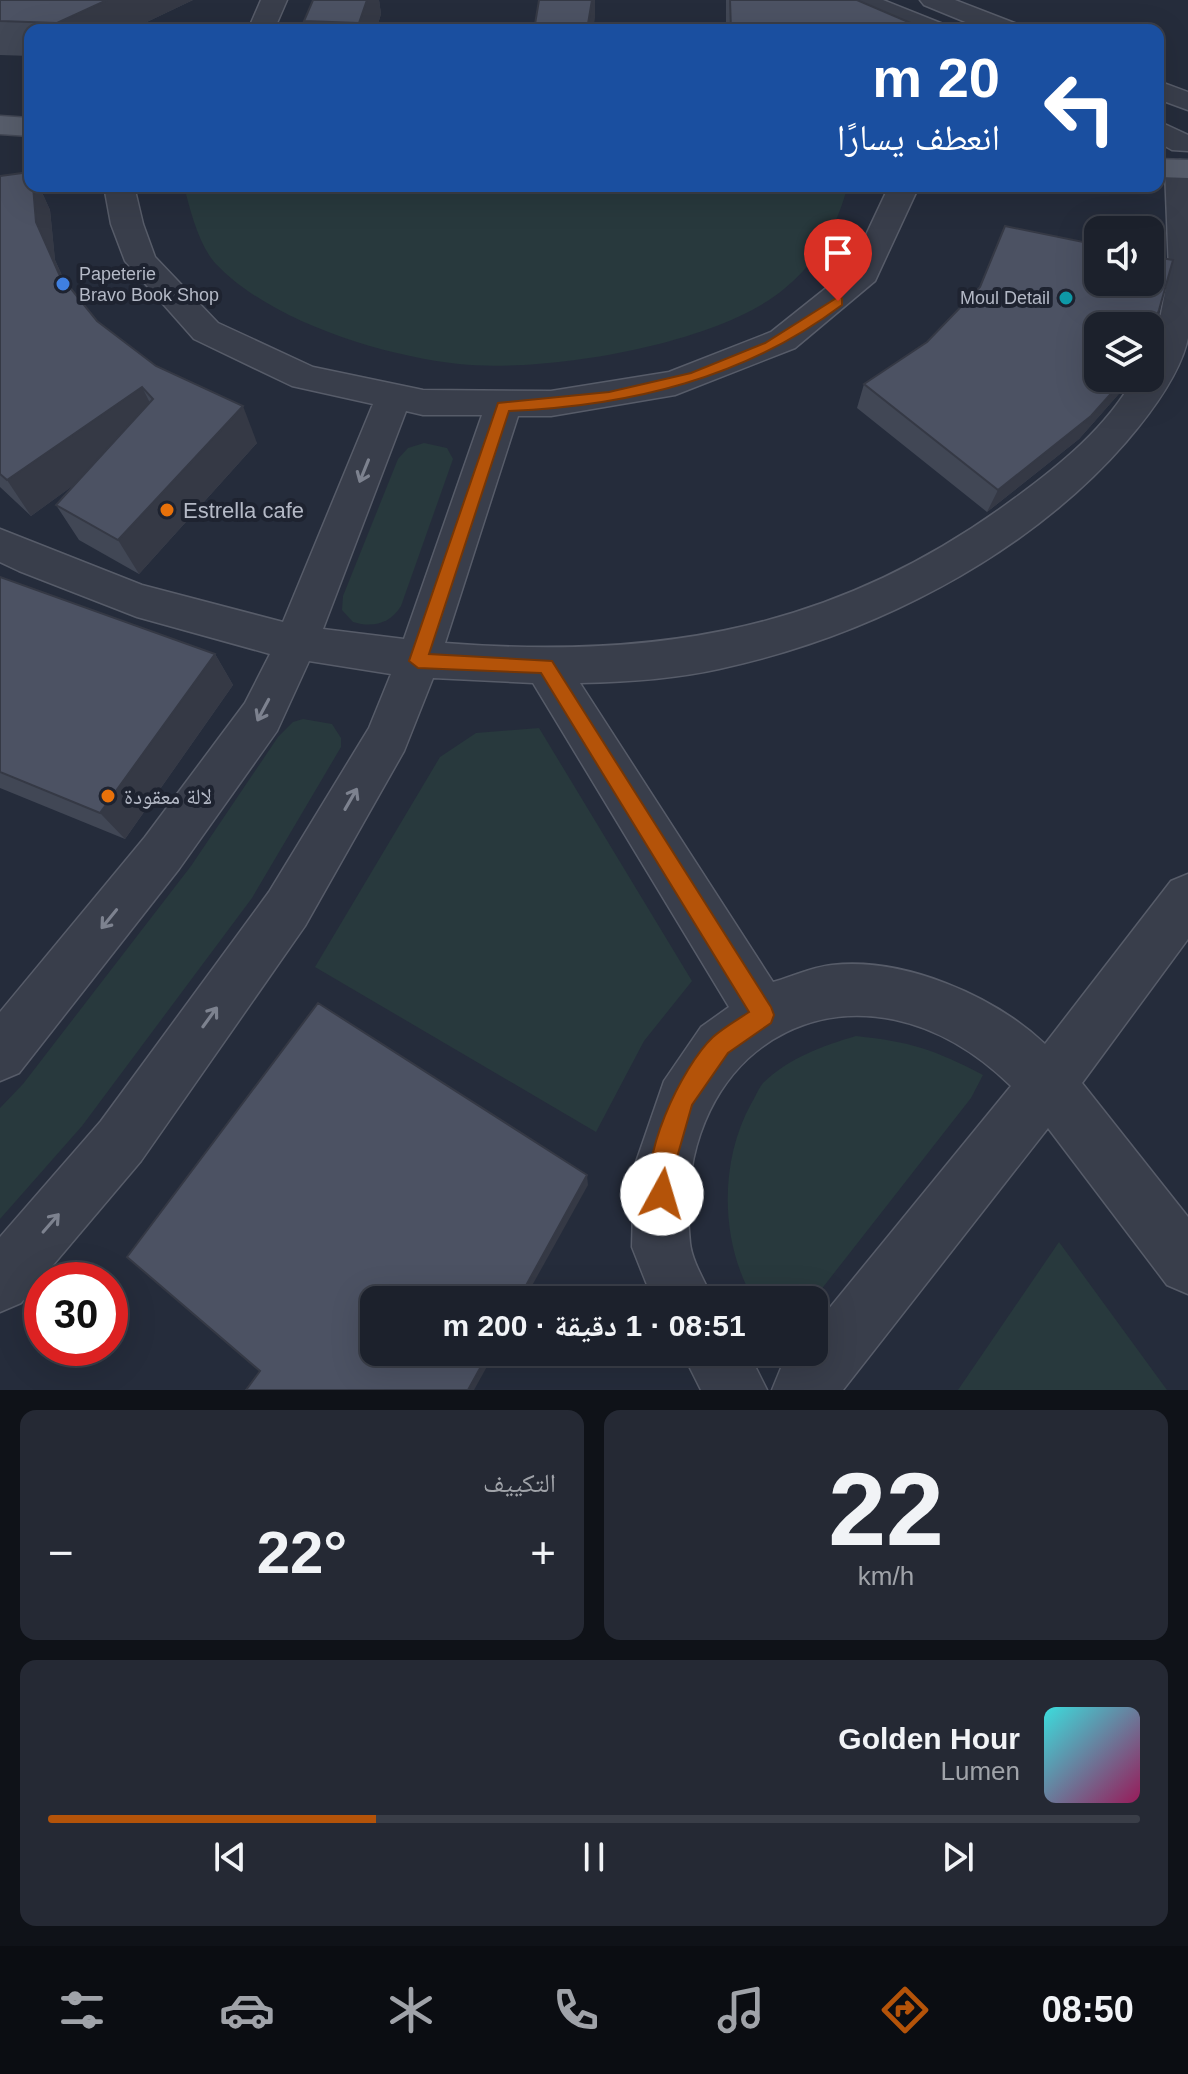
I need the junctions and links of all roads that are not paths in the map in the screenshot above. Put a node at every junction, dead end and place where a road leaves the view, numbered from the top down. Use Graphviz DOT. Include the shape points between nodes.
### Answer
graph roads {
  1 [pos="274,0"];
  2 [pos="861,0"];
  3 [pos="933,0"];
  4 [pos="264,24"];
  5 [pos="919,24"];
  6 [pos="993,24"];
  7 [pos="0,125"];
  8 [pos="24,127"];
  9 [pos="1173,152"];
  10 [pos="120,192"];
  11 [pos="903,192"];
  12 [pos="393,398"];
  13 [pos="503,406"];
  14 [pos="7,558"];
  15 [pos="296,643"];
  16 [pos="418,661"];
  17 [pos="546,666"];
  18 [pos="1188,898"];
  19 [pos="763,1015"];
  20 [pos="0,1054"];
  21 [pos="1048,1084"];
  22 [pos="1188,1264"];
  23 [pos="0,1282"];
  24 [pos="677,1286"];
  25 [pos="721,1366"];
  26 [pos="736,1390"];
  27 [pos="803,1390"];
  1 -- 4 [label="street"];
  2 -- 5 [label="street"];
  3 -- 6 [label="street"];
  7 -- 8 [label="main road"];
  9 -- 17 [label="street" via="1187,255 1177,326 1138,402 1077,472 990,537 854,608 721,651 666,660"];
  10 -- 12 [label="street" via="141,262 203,327 306,378"];
  11 -- 13 [label="street" via="886,243 866,272 838,301 770,346 653,389 564,404"];
  12 -- 13 [label="street"];
  12 -- 15 [label="street, one-way"];
  13 -- 16 [label="street"];
  14 -- 15 [label="street" via="227,629"];
  15 -- 16 [label="street"];
  15 -- 20 [label="street, one-way" via="261,717 162,853"];
  16 -- 17 [label="street"];
  23 -- 16 [label="street, one-way" via="121,1141 287,909 388,737"];
  17 -- 19 [label="street"];
  18 -- 21 [label="street"];
  19 -- 21 [label="street" via="831,991 896,993 961,1016"];
  19 -- 24 [label="street" via="720,1046 683,1100 662,1168 661,1247"];
  21 -- 22 [label="street"];
  21 -- 27 [label="street"];
  25 -- 26 [label="street"];
}
